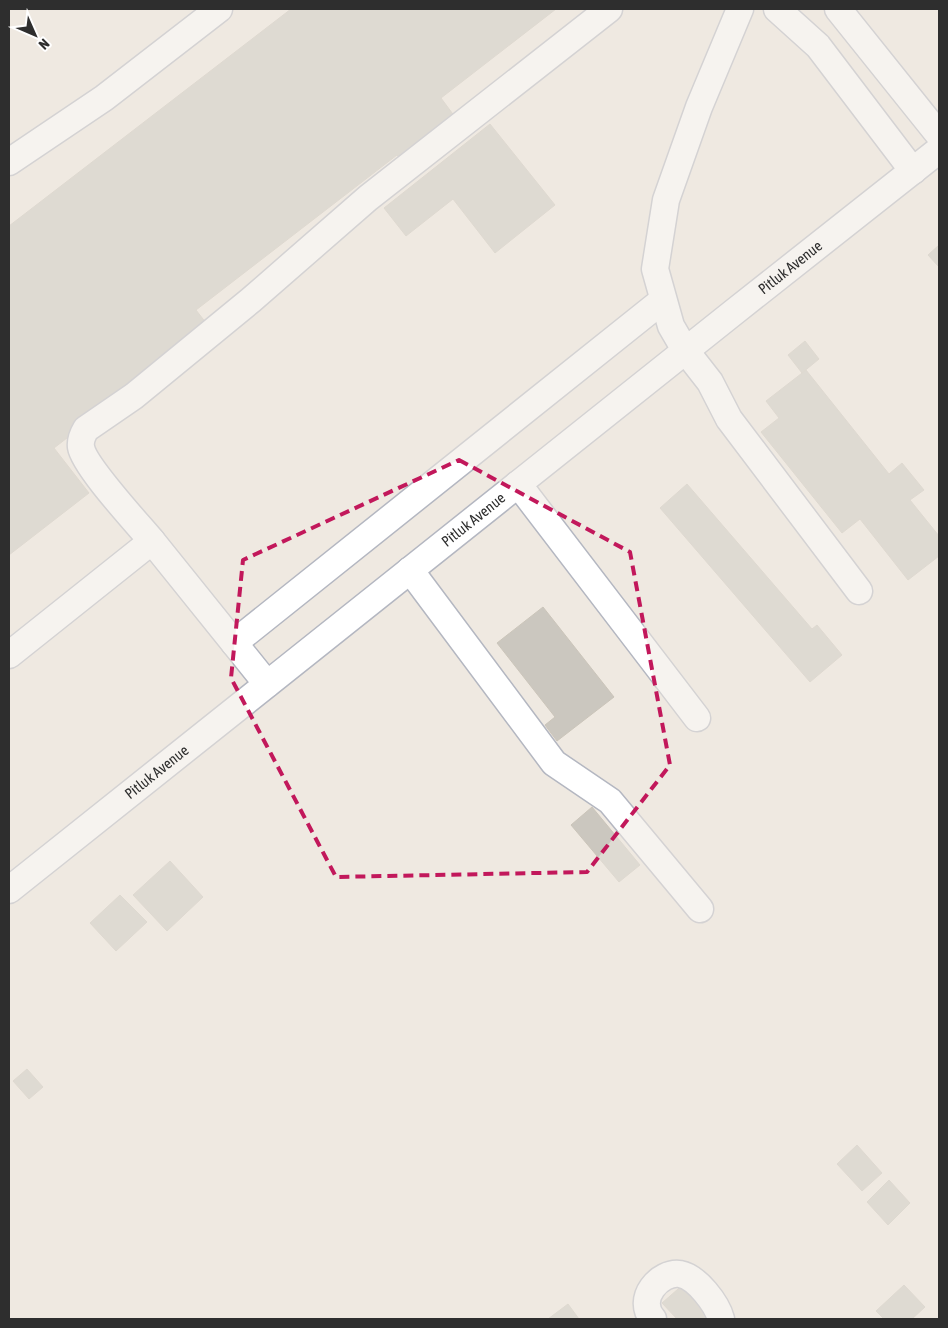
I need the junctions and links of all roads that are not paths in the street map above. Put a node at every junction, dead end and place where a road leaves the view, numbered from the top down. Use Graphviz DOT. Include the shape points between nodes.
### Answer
graph roads {
  1 [pos="609,9"];
  2 [pos="740,9"];
  3 [pos="777,9"];
  4 [pos="838,9"];
  5 [pos="208,12"];
  6 [pos="939,135"];
  7 [pos="939,150"];
  8 [pos="9,162"];
  9 [pos="913,171"];
  10 [pos="663,300"];
  11 [pos="685,350"];
  12 [pos="518,484"];
  13 [pos="152,541"];
  14 [pos="410,570"];
  15 [pos="859,591"];
  16 [pos="234,643"];
  17 [pos="9,655"];
  18 [pos="267,684"];
  19 [pos="697,718"];
  20 [pos="9,890"];
  21 [pos="700,909"];
  22 [pos="653,1319"];
  23 [pos="722,1319"];
  1 -- 13 [label="street" via="368,198 134,396 86,428 81,443 84,455"];
  2 -- 10 [label="street" via="698,107 666,200 655,269"];
  3 -- 9 [label="street" via="818,46"];
  4 -- 6 [label="street"];
  5 -- 8 [label="street" via="104,98"];
  7 -- 9 [label="street, Pitluk Avenue"];
  9 -- 11 [label="street, Pitluk Avenue"];
  10 -- 11 [label="street" via="671,326"];
  10 -- 16 [label="street"];
  11 -- 12 [label="street, Pitluk Avenue"];
  11 -- 15 [label="street" via="710,382 729,419"];
  12 -- 14 [label="street, Pitluk Avenue"];
  12 -- 19 [label="street"];
  13 -- 16 [label="street"];
  13 -- 17 [label="street"];
  14 -- 18 [label="street, Pitluk Avenue"];
  14 -- 21 [label="street" via="554,763 610,801"];
  16 -- 18 [label="street"];
  18 -- 20 [label="street, Pitluk Avenue"];
  22 -- 23 [label="street" via="645,1303 649,1291 670,1275 681,1274 710,1296"];
}
